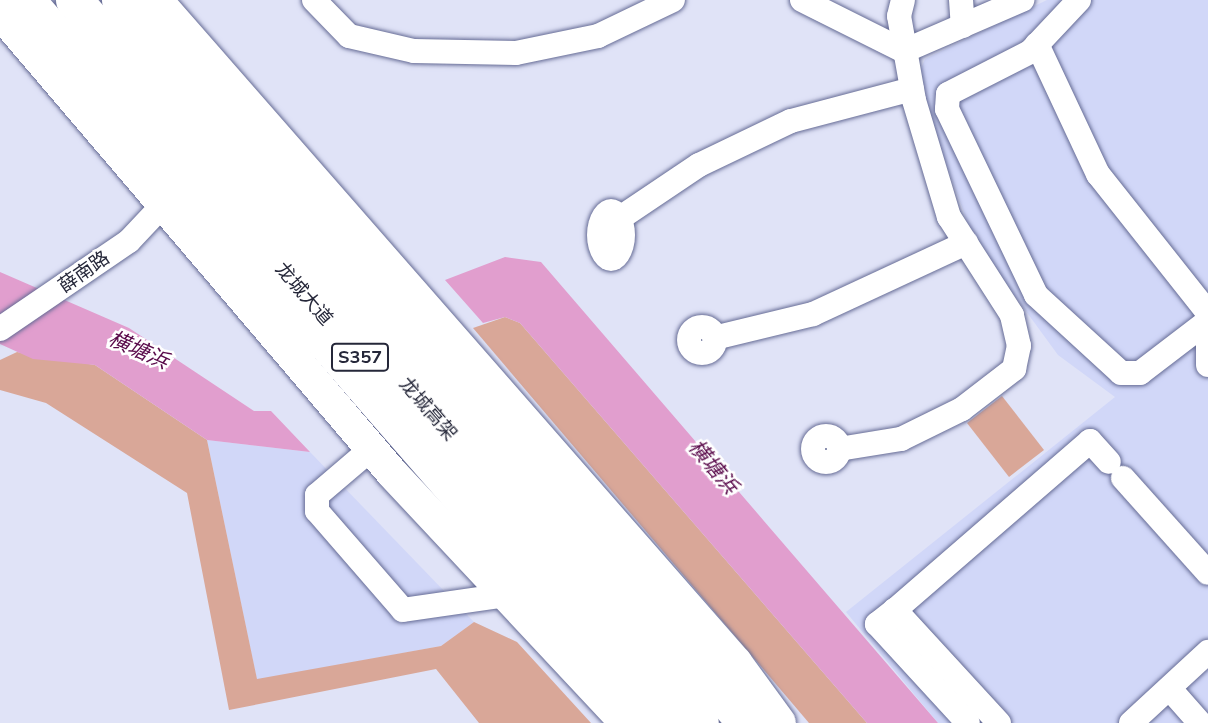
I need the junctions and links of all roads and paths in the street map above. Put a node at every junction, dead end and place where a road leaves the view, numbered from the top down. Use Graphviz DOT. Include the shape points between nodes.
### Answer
graph roads {
  1 [pos="26,0"];
  2 [pos="40,0"];
  3 [pos="74,0"];
  4 [pos="120,0"];
  5 [pos="151,0"];
  6 [pos="170,0"];
  7 [pos="314,0"];
  8 [pos="673,0"];
  9 [pos="802,0"];
  10 [pos="903,0"];
  11 [pos="961,0"];
  12 [pos="1022,0"];
  13 [pos="1079,0"];
  14 [pos="0,13"];
  15 [pos="963,26"];
  16 [pos="1037,44"];
  17 [pos="904,51"];
  18 [pos="912,89"];
  19 [pos="161,207"];
  20 [pos="620,218"];
  21 [pos="966,243"];
  22 [pos="1206,310"];
  23 [pos="0,329"];
  24 [pos="714,338"];
  25 [pos="1208,345"];
  26 [pos="1208,365"];
  27 [pos="371,449"];
  28 [pos="839,449"];
  29 [pos="1208,573"];
  30 [pos="506,594"];
  31 [pos="895,610"];
  32 [pos="1208,652"];
  33 [pos="1170,689"];
  34 [pos="1136,721"];
  35 [pos="626,723"];
  36 [pos="658,723"];
  37 [pos="670,723"];
  38 [pos="700,723"];
  39 [pos="746,723"];
  40 [pos="770,723"];
  41 [pos="776,723"];
  42 [pos="794,723"];
  43 [pos="968,723"];
  44 [pos="999,723"];
  45 [pos="1200,723"];
  1 -- 36 [label="highway"];
  2 -- 37 [label="main road, 龙城大道 / S357" via="508,526"];
  3 -- 38 [label="highway, 龙城高架"];
  4 -- 39 [label="highway, 龙城高架"];
  5 -- 40 [label="main road" via="341,232"];
  5 -- 41 [label="highway" via="353,223 734,664"];
  6 -- 42 [label="main road" via="733,643"];
  7 -- 8 [label="street" via="349,36 414,51 516,53 598,36"];
  9 -- 17 [label="street"];
  10 -- 17 [label="street"];
  11 -- 15 [label="street"];
  12 -- 15 [label="street"];
  13 -- 16 [label="street"];
  14 -- 19 [label="main road"];
  15 -- 17 [label="street"];
  16 -- 22 [label="street" via="1098,174"];
  16 -- 22 [label="street" via="948,94 947,109 1037,295 1121,373 1140,373"];
  17 -- 18 [label="street"];
  18 -- 20 [label="street" via="791,121 699,165"];
  18 -- 21 [label="street" via="949,217"];
  19 -- 23 [label="street, 薛南路" via="75,280"];
  19 -- 27 [label="main road"];
  21 -- 24 [label="street" via="813,314"];
  21 -- 28 [label="street" via="1012,315 1019,346 1014,369 962,409 901,439"];
  25 -- 26 [label="street"];
  27 -- 30 [label="main road"];
  27 -- 30 [label="street" via="317,495 317,511 403,610"];
  29 -- 31 [label="street" via="1090,442"];
  30 -- 35 [label="main road"];
  31 -- 43 [label="street" via="877,624"];
  31 -- 44 [label="street"];
  32 -- 33 [label="street"];
  33 -- 34 [label="street"];
  33 -- 45 [label="street"];
}
